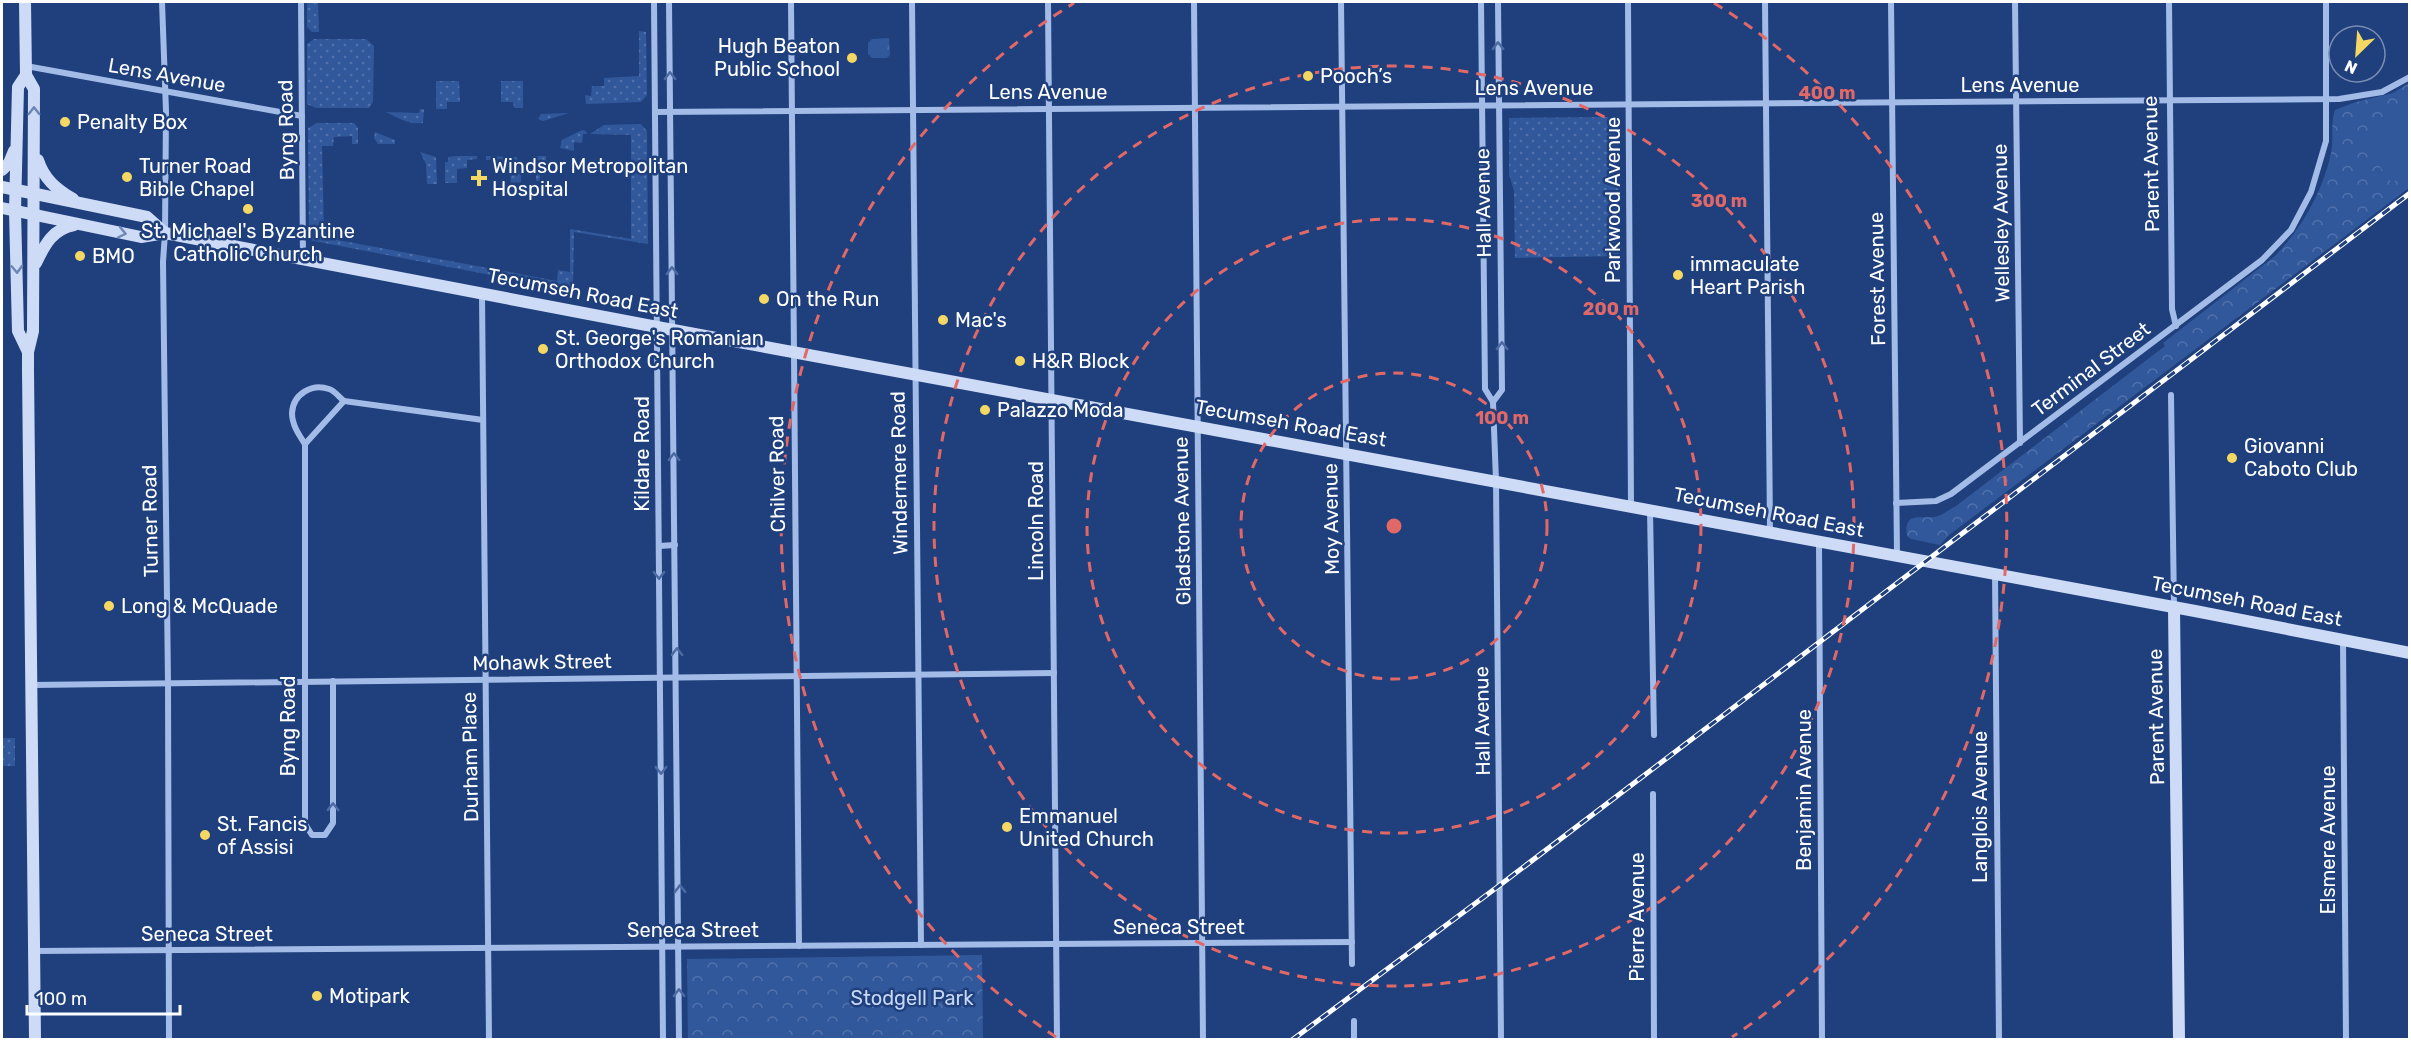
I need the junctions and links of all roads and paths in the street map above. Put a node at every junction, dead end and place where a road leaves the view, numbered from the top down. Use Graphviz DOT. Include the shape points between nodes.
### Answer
graph roads {
  1 [pos="25,2"];
  2 [pos="162,2"];
  3 [pos="301,2"];
  4 [pos="654,2"];
  5 [pos="669,2"];
  6 [pos="791,2"];
  7 [pos="912,2"];
  8 [pos="1048,2"];
  9 [pos="1194,2"];
  10 [pos="1341,2"];
  11 [pos="1481,2"];
  12 [pos="1498,2"];
  13 [pos="1628,2"];
  14 [pos="1766,2"];
  15 [pos="1891,2"];
  16 [pos="2015,2"];
  17 [pos="2169,2"];
  18 [pos="2326,2"];
  19 [pos="26,71"];
  20 [pos="2409,77"];
  21 [pos="165,91"];
  22 [pos="2326,99"];
  23 [pos="2170,100"];
  24 [pos="2016,101"];
  25 [pos="1892,102"];
  26 [pos="1766,103"];
  27 [pos="1629,104"];
  28 [pos="1482,105"];
  29 [pos="1499,105"];
  30 [pos="1342,106"];
  31 [pos="1195,107"];
  32 [pos="1049,109"];
  33 [pos="913,110"];
  34 [pos="792,111"];
  35 [pos="655,112"];
  36 [pos="671,112"];
  37 [pos="302,116"];
  38 [pos="16,148"];
  39 [pos="34,149"];
  40 [pos="2,170"];
  41 [pos="2,187"];
  42 [pos="16,190"];
  43 [pos="34,193"];
  44 [pos="85,205"];
  45 [pos="2,208"];
  46 [pos="15,211"];
  47 [pos="34,215"];
  48 [pos="79,224"];
  49 [pos="165,233"];
  50 [pos="303,259"];
  51 [pos="34,268"];
  52 [pos="482,294"];
  53 [pos="2176,326"];
  54 [pos="657,327"];
  55 [pos="673,330"];
  56 [pos="28,352"];
  57 [pos="794,352"];
  58 [pos="915,374"];
  59 [pos="2170,395"];
  60 [pos="1052,399"];
  61 [pos="344,401"];
  62 [pos="1493,402"];
  63 [pos="483,420"];
  64 [pos="1197,426"];
  65 [pos="2020,443"];
  66 [pos="305,444"];
  67 [pos="1347,454"];
  68 [pos="1496,481"];
  69 [pos="1896,503"];
  70 [pos="1631,506"];
  71 [pos="1650,509"];
  72 [pos="1770,531"];
  73 [pos="1819,541"];
  74 [pos="675,545"];
  75 [pos="659,546"];
  76 [pos="1897,555"];
  77 [pos="1995,573"];
  78 [pos="2174,607"];
  79 [pos="2343,640"];
  80 [pos="2409,653"];
  81 [pos="1054,673"];
  82 [pos="918,675"];
  83 [pos="796,676"];
  84 [pos="677,677"];
  85 [pos="660,678"];
  86 [pos="486,680"];
  87 [pos="304,681"];
  88 [pos="333,681"];
  89 [pos="168,683"];
  90 [pos="31,685"];
  91 [pos="1654,735"];
  92 [pos="1653,794"];
  93 [pos="1352,942"];
  94 [pos="1202,943"];
  95 [pos="1056,944"];
  96 [pos="921,945"];
  97 [pos="799,946"];
  98 [pos="662,947"];
  99 [pos="678,947"];
  100 [pos="488,949"];
  101 [pos="34,951"];
  102 [pos="169,951"];
  103 [pos="1352,964"];
  104 [pos="1354,1021"];
  105 [pos="35,1040"];
  106 [pos="169,1040"];
  107 [pos="489,1040"];
  108 [pos="663,1040"];
  109 [pos="679,1040"];
  110 [pos="1057,1040"];
  111 [pos="1203,1040"];
  112 [pos="1354,1040"];
  113 [pos="1501,1040"];
  114 [pos="1654,1040"];
  115 [pos="1822,1040"];
  116 [pos="1999,1040"];
  117 [pos="2179,1040"];
  118 [pos="2346,1040"];
  1 -- 19 [label="main road"];
  2 -- 21 [label="street, Turner Road"];
  3 -- 37 [label="street, Byng Road"];
  4 -- 35 [label="street, Kildare Road"];
  36 -- 5 [label="street, Kildare Road, one-way"];
  6 -- 34 [label="street, Chilver Road"];
  7 -- 33 [label="street, Windermere Road"];
  8 -- 32 [label="street, Lincoln Road"];
  9 -- 31 [label="street, Gladstone Avenue"];
  10 -- 30 [label="street, Moy Avenue"];
  11 -- 28 [label="street, Hall Avenue"];
  29 -- 12 [label="street, Hall Avenue, one-way"];
  13 -- 27 [label="street, Parkwood Avenue"];
  14 -- 26 [label="street"];
  15 -- 25 [label="street, Forest Avenue"];
  16 -- 24 [label="street, Wellesley Avenue"];
  17 -- 23 [label="street, Parent Avenue"];
  18 -- 22 [label="street"];
  19 -- 21 [label="street, Lens Avenue"];
  19 -- 38 [label="main road" via="18,87"];
  39 -- 19 [label="main road, one-way" via="34,89"];
  20 -- 22 [label="street, Lens Avenue" via="2382,92"];
  21 -- 37 [label="street, Lens Avenue"];
  21 -- 49 [label="street, Turner Road"];
  22 -- 23 [label="street, Lens Avenue"];
  22 -- 53 [label="street, Terminal Street" via="2326,141 2311,192 2291,230 2268,254"];
  23 -- 24 [label="street, Lens Avenue"];
  23 -- 53 [label="street, Parent Avenue" via="2172,309"];
  24 -- 25 [label="street, Lens Avenue"];
  24 -- 65 [label="street, Wellesley Avenue"];
  25 -- 26 [label="street, Lens Avenue"];
  25 -- 69 [label="street, Forest Avenue"];
  26 -- 27 [label="street, Lens Avenue"];
  26 -- 72 [label="street"];
  27 -- 29 [label="street, Lens Avenue"];
  27 -- 70 [label="street, Parkwood Avenue"];
  28 -- 29 [label="street, Lens Avenue"];
  28 -- 30 [label="street, Lens Avenue"];
  28 -- 62 [label="street, Hall Avenue" via="1485,389"];
  62 -- 29 [label="street, Hall Avenue, one-way" via="1502,390"];
  30 -- 31 [label="street, Lens Avenue"];
  30 -- 67 [label="street, Moy Avenue"];
  31 -- 32 [label="street, Lens Avenue"];
  31 -- 64 [label="street, Gladstone Avenue"];
  32 -- 33 [label="street, Lens Avenue"];
  32 -- 60 [label="street, Lincoln Road"];
  33 -- 34 [label="street, Lens Avenue"];
  33 -- 58 [label="street, Windermere Road"];
  34 -- 36 [label="street, Lens Avenue"];
  34 -- 57 [label="street, Chilver Road"];
  35 -- 36 [label="street, Lens Avenue"];
  35 -- 54 [label="street, Kildare Road"];
  55 -- 36 [label="street, Kildare Road, one-way"];
  37 -- 50 [label="street, Byng Road"];
  38 -- 40 [label="main road"];
  38 -- 42 [label="main road"];
  39 -- 43 [label="main road"];
  39 -- 44 [label="main road" via="43,174 60,191"];
  41 -- 42 [label="main road, Tecumseh Road East"];
  42 -- 43 [label="main road, Tecumseh Road East"];
  42 -- 46 [label="main road"];
  43 -- 44 [label="main road, Tecumseh Road East"];
  43 -- 47 [label="main road"];
  44 -- 49 [label="main road, Tecumseh Road East" via="147,217"];
  45 -- 46 [label="main road, Tecumseh Road East"];
  46 -- 47 [label="main road, Tecumseh Road East"];
  46 -- 56 [label="main road, one-way" via="18,331"];
  47 -- 48 [label="main road, Tecumseh Road East"];
  47 -- 51 [label="main road"];
  48 -- 49 [label="main road, Tecumseh Road East, one-way" via="141,237"];
  48 -- 51 [label="main road" via="61,228 43,248"];
  49 -- 50 [label="main road, Tecumseh Road East"];
  49 -- 89 [label="street, Turner Road"];
  50 -- 52 [label="main road, Tecumseh Road East"];
  51 -- 56 [label="main road" via="33,331"];
  52 -- 54 [label="main road, Tecumseh Road East"];
  52 -- 63 [label="street, Durham Place"];
  53 -- 65 [label="street, Terminal Street"];
  54 -- 55 [label="main road, Tecumseh Road East"];
  54 -- 75 [label="street, Kildare Road"];
  55 -- 57 [label="main road, Tecumseh Road East"];
  74 -- 55 [label="street, Kildare Road, one-way"];
  56 -- 90 [label="main road"];
  57 -- 58 [label="main road, Tecumseh Road East"];
  57 -- 83 [label="street, Chilver Road"];
  58 -- 60 [label="main road, Tecumseh Road East"];
  58 -- 82 [label="street, Windermere Road"];
  59 -- 78 [label="street, Parent Avenue"];
  60 -- 64 [label="main road, Tecumseh Road East"];
  60 -- 81 [label="street, Lincoln Road"];
  61 -- 63 [label="street, Byng Road"];
  61 -- 66 [label="street"];
  61 -- 66 [label="street, Byng Road" via="332,390 317,386 303,391 292,414"];
  62 -- 68 [label="street, Hall Avenue"];
  63 -- 86 [label="street, Durham Place"];
  64 -- 67 [label="main road, Tecumseh Road East"];
  64 -- 94 [label="street, Gladstone Avenue"];
  65 -- 69 [label="street, Terminal Street" via="1952,494 1936,501"];
  66 -- 87 [label="street, Byng Road"];
  67 -- 68 [label="main road, Tecumseh Road East"];
  67 -- 93 [label="street, Moy Avenue"];
  68 -- 70 [label="main road, Tecumseh Road East"];
  68 -- 113 [label="street, Hall Avenue"];
  69 -- 76 [label="street, Forest Avenue"];
  70 -- 71 [label="main road, Tecumseh Road East"];
  71 -- 72 [label="main road, Tecumseh Road East"];
  71 -- 91 [label="street"];
  72 -- 73 [label="main road, Tecumseh Road East"];
  73 -- 76 [label="main road, Tecumseh Road East"];
  73 -- 115 [label="street, Benjamin Avenue"];
  74 -- 75 [label="street"];
  84 -- 74 [label="street, Kildare Road, one-way"];
  75 -- 85 [label="street, Kildare Road, one-way"];
  76 -- 77 [label="main road, Tecumseh Road East"];
  77 -- 78 [label="main road, Tecumseh Road East"];
  77 -- 116 [label="street, Langlois Avenue"];
  78 -- 79 [label="main road, Tecumseh Road East"];
  78 -- 117 [label="main road, Parent Avenue"];
  79 -- 80 [label="main road, Tecumseh Road East"];
  79 -- 118 [label="street, Elsmere Avenue"];
  81 -- 82 [label="street, Mohawk Street"];
  81 -- 95 [label="street, Lincoln Road"];
  82 -- 83 [label="street, Mohawk Street"];
  82 -- 96 [label="street, Windermere Road"];
  83 -- 84 [label="street, Mohawk Street"];
  83 -- 97 [label="street, Chilver Road"];
  84 -- 85 [label="street, Mohawk Street"];
  99 -- 84 [label="street, Kildare Road, one-way"];
  85 -- 86 [label="street, Mohawk Street"];
  85 -- 98 [label="street, Kildare Road, one-way"];
  86 -- 88 [label="street, Mohawk Street"];
  86 -- 100 [label="street, Durham Place"];
  87 -- 88 [label="street, Mohawk Street"];
  87 -- 88 [label="street, Byng Road, one-way" via="304,824 312,835 319,836 325,835 333,823"];
  87 -- 89 [label="street, Mohawk Street"];
  89 -- 90 [label="street, Mohawk Street"];
  89 -- 102 [label="street, Turner Road"];
  90 -- 101 [label="main road"];
  92 -- 114 [label="street, Pierre Avenue"];
  93 -- 94 [label="street, Seneca Street"];
  93 -- 103 [label="street, Moy Avenue"];
  94 -- 95 [label="street, Seneca Street"];
  94 -- 111 [label="street, Gladstone Avenue"];
  95 -- 96 [label="street, Seneca Street"];
  95 -- 110 [label="street, Lincoln Road"];
  96 -- 97 [label="street, Seneca Street"];
  97 -- 99 [label="street, Seneca Street"];
  98 -- 99 [label="street, Seneca Street"];
  98 -- 100 [label="street, Seneca Street"];
  98 -- 108 [label="street, Kildare Road"];
  109 -- 99 [label="street, Kildare Road, one-way"];
  100 -- 102 [label="street, Seneca Street"];
  100 -- 107 [label="street, Durham Place"];
  101 -- 102 [label="street, Seneca Street"];
  101 -- 105 [label="main road"];
  102 -- 106 [label="street, Turner Road"];
  104 -- 112 [label="street"];
}
